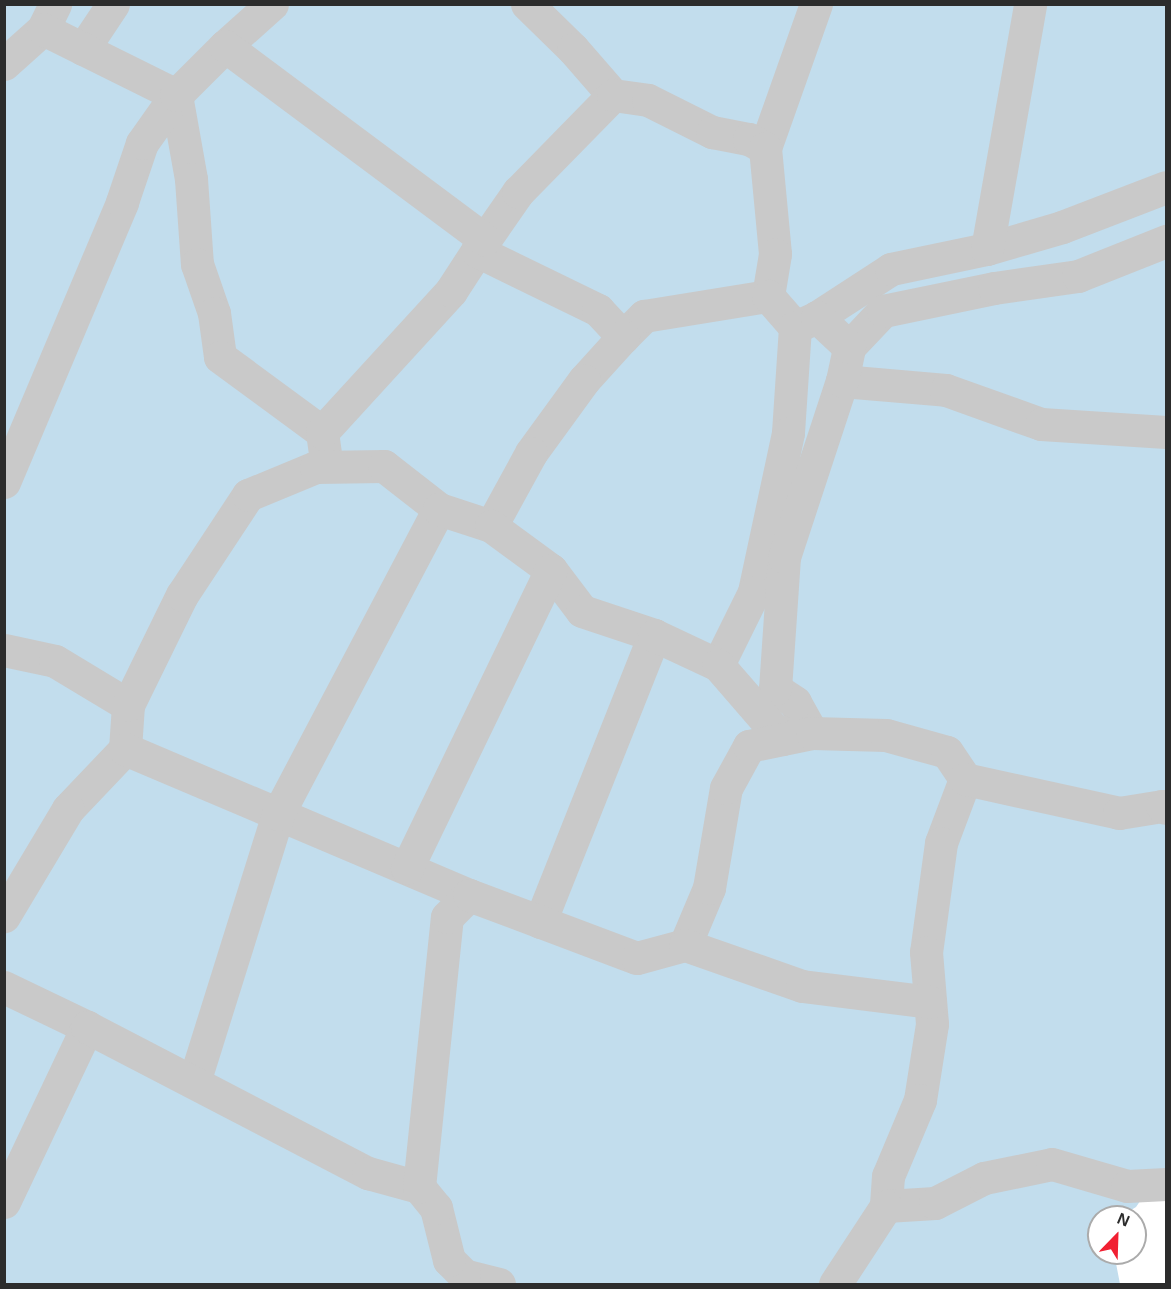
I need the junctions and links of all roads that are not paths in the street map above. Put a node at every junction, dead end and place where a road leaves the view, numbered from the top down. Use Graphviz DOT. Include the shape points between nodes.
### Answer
graph roads {
  1 [pos="113,4"];
  2 [pos="272,4"];
  3 [pos="528,4"];
  4 [pos="816,4"];
  5 [pos="1030,4"];
  6 [pos="49,17"];
  7 [pos="225,46"];
  8 [pos="82,49"];
  9 [pos="4,64"];
  10 [pos="176,95"];
  11 [pos="613,95"];
  12 [pos="765,148"];
  13 [pos="1167,187"];
  14 [pos="1167,241"];
  15 [pos="481,245"];
  16 [pos="987,249"];
  17 [pos="768,296"];
  18 [pos="806,322"];
  19 [pos="623,337"];
  20 [pos="849,347"];
  21 [pos="842,381"];
  22 [pos="322,432"];
  23 [pos="1167,432"];
  24 [pos="327,467"];
  25 [pos="4,482"];
  26 [pos="439,509"];
  27 [pos="491,526"];
  28 [pos="550,570"];
  29 [pos="654,635"];
  30 [pos="4,650"];
  31 [pos="718,665"];
  32 [pos="128,705"];
  33 [pos="797,736"];
  34 [pos="125,749"];
  35 [pos="965,779"];
  36 [pos="1167,808"];
  37 [pos="278,814"];
  38 [pos="407,868"];
  39 [pos="469,895"];
  40 [pos="4,916"];
  41 [pos="540,922"];
  42 [pos="685,945"];
  43 [pos="4,987"];
  44 [pos="930,1002"];
  45 [pos="87,1027"];
  46 [pos="194,1082"];
  47 [pos="1167,1184"];
  48 [pos="419,1187"];
  49 [pos="4,1202"];
  50 [pos="886,1206"];
  51 [pos="462,1280"];
  52 [pos="499,1284"];
  53 [pos="835,1284"];
  1 -- 8 [label="lane"];
  2 -- 7 [label="lane"];
  3 -- 11 [label="lane"];
  4 -- 12 [label="lane"];
  5 -- 16 [label="lane"];
  6 -- 8 [label="lane"];
  6 -- 9 [label="lane"];
  7 -- 10 [label="lane"];
  7 -- 15 [label="lane"];
  8 -- 10 [label="lane"];
  10 -- 22 [label="lane" via="191,179 197,264 214,313 220,357"];
  10 -- 25 [label="lane" via="142,143 122,202"];
  11 -- 12 [label="lane" via="648,100 712,132 749,139"];
  11 -- 15 [label="lane" via="518,192"];
  12 -- 17 [label="lane" via="775,254"];
  13 -- 16 [label="lane" via="1062,227"];
  14 -- 20 [label="lane" via="1078,276 994,288 883,311"];
  15 -- 19 [label="lane" via="598,310"];
  15 -- 22 [label="lane" via="451,291"];
  16 -- 18 [label="lane" via="891,269"];
  17 -- 18 [label="lane"];
  17 -- 19 [label="lane" via="644,316"];
  18 -- 20 [label="lane"];
  18 -- 31 [label="lane" via="788,433 754,592"];
  19 -- 27 [label="lane" via="584,380 531,453"];
  20 -- 21 [label="lane"];
  21 -- 23 [label="lane" via="946,390 1041,424"];
  21 -- 33 [label="lane" via="784,557 775,689 795,702"];
  22 -- 24 [label="lane"];
  24 -- 26 [label="lane" via="384,466"];
  24 -- 32 [label="lane" via="316,467 248,495 182,595"];
  26 -- 27 [label="lane"];
  26 -- 37 [label="lane"];
  27 -- 28 [label="lane"];
  28 -- 29 [label="lane" via="582,611"];
  28 -- 38 [label="lane"];
  29 -- 31 [label="lane"];
  29 -- 41 [label="lane"];
  30 -- 32 [label="lane" via="55,661"];
  31 -- 33 [label="lane"];
  32 -- 34 [label="lane"];
  33 -- 35 [label="lane" via="886,735 947,752"];
  33 -- 42 [label="lane" via="749,746 726,788 709,888"];
  34 -- 37 [label="lane"];
  34 -- 40 [label="lane" via="68,809"];
  35 -- 36 [label="lane" via="1119,813"];
  35 -- 44 [label="lane" via="941,843 926,952"];
  37 -- 38 [label="lane"];
  37 -- 46 [label="lane"];
  38 -- 39 [label="lane"];
  39 -- 41 [label="lane"];
  39 -- 48 [label="lane" via="447,917"];
  41 -- 42 [label="lane" via="637,958"];
  42 -- 44 [label="lane" via="802,986"];
  43 -- 45 [label="lane"];
  44 -- 50 [label="lane" via="932,1024 920,1100 888,1176"];
  45 -- 46 [label="lane"];
  45 -- 49 [label="lane"];
  46 -- 48 [label="lane" via="368,1173"];
  47 -- 50 [label="lane" via="1127,1186 1052,1164 984,1178 935,1203"];
  48 -- 51 [label="lane" via="436,1208 449,1260"];
  50 -- 53 [label="lane"];
  51 -- 52 [label="lane"];
}
